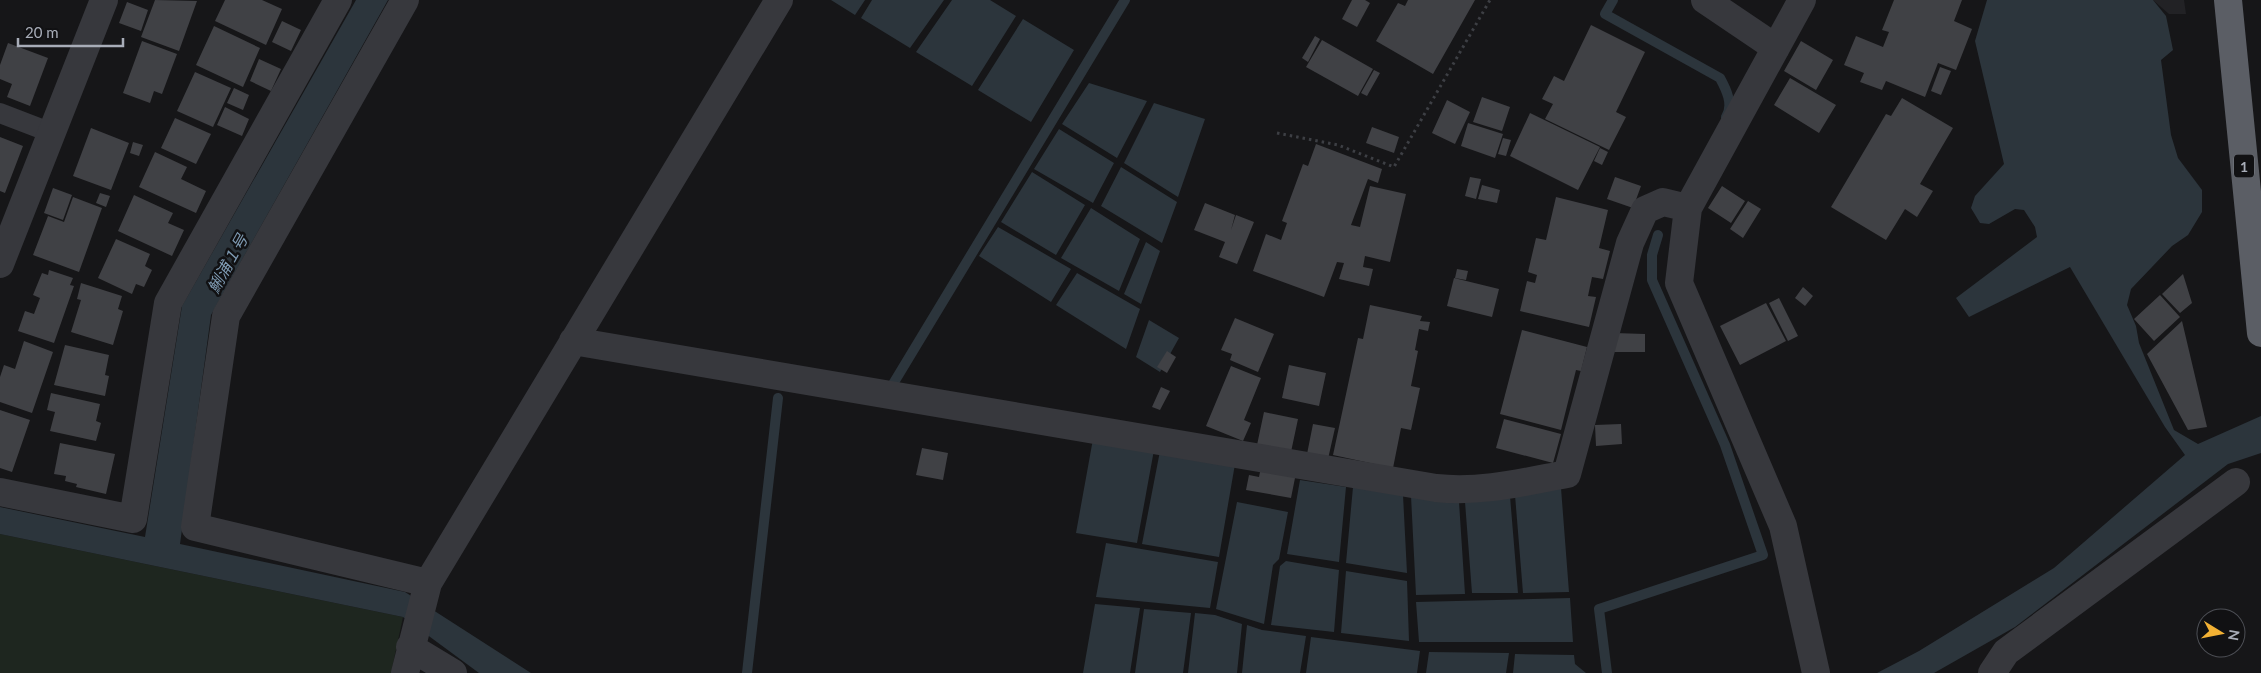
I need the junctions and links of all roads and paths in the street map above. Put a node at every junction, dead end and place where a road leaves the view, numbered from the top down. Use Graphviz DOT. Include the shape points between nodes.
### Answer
graph roads {
  1 [pos="104,0"];
  2 [pos="338,0"];
  3 [pos="405,0"];
  4 [pos="778,0"];
  5 [pos="1490,0"];
  6 [pos="1705,0"];
  7 [pos="1802,0"];
  8 [pos="2228,0"];
  9 [pos="1776,48"];
  10 [pos="0,113"];
  11 [pos="52,133"];
  12 [pos="1277,133"];
  13 [pos="1688,208"];
  14 [pos="0,264"];
  15 [pos="2261,333"];
  16 [pos="573,341"];
  17 [pos="2236,482"];
  18 [pos="0,492"];
  19 [pos="428,583"];
  20 [pos="408,660"];
  21 [pos="454,673"];
  22 [pos="1816,673"];
  23 [pos="1992,673"];
  1 -- 11 [label="street"];
  2 -- 18 [label="street" via="168,303 133,519"];
  3 -- 19 [label="street" via="226,316 195,527"];
  4 -- 16 [label="street"];
  5 -- 12 [label="path" via="1394,166 1338,145"];
  6 -- 9 [label="street"];
  7 -- 9 [label="street"];
  8 -- 15 [label="highway, 1"];
  9 -- 13 [label="street"];
  10 -- 11 [label="lane"];
  11 -- 14 [label="street"];
  13 -- 16 [label="street" via="1663,202 1645,210 1630,243 1568,474 1461,491"];
  13 -- 22 [label="street" via="1679,283 1783,526"];
  16 -- 19 [label="street"];
  17 -- 23 [label="street" via="2006,652"];
  19 -- 20 [label="street"];
  20 -- 21 [label="street"];
}
